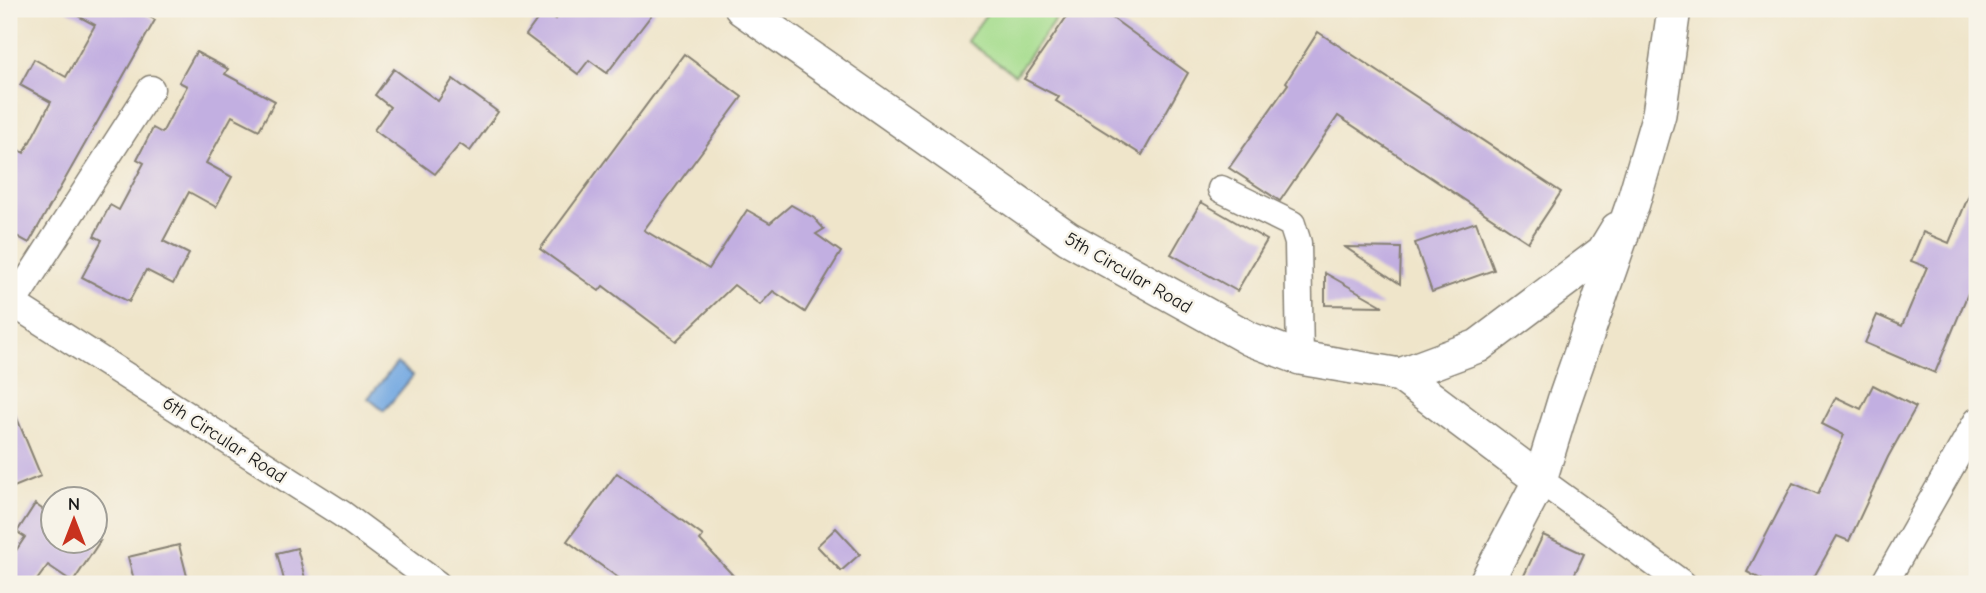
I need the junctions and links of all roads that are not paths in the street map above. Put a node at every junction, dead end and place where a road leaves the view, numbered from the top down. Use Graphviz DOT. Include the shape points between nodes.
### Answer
graph roads {
  1 [pos="742,9"];
  2 [pos="1674,9"];
  3 [pos="151,89"];
  4 [pos="1221,189"];
  5 [pos="1633,203"];
  6 [pos="11,302"];
  7 [pos="1300,358"];
  8 [pos="1400,374"];
  9 [pos="1977,421"];
  10 [pos="1540,480"];
  11 [pos="437,584"];
  12 [pos="1485,584"];
  13 [pos="1683,584"];
  14 [pos="1884,584"];
  1 -- 7 [label="street, 5th Circular Road" via="1068,238 1250,339"];
  2 -- 5 [label="street" via="1659,114"];
  3 -- 6 [label="street"];
  4 -- 7 [label="street" via="1292,224 1298,243"];
  5 -- 8 [label="street" via="1602,252 1570,279 1478,346"];
  5 -- 10 [label="street"];
  6 -- 11 [label="street, 6th Circular Road" via="342,514"];
  7 -- 8 [label="street, 5th Circular Road"];
  8 -- 10 [label="street, 5th Circular Road"];
  9 -- 14 [label="street"];
  10 -- 12 [label="street"];
  10 -- 13 [label="street"];
}
